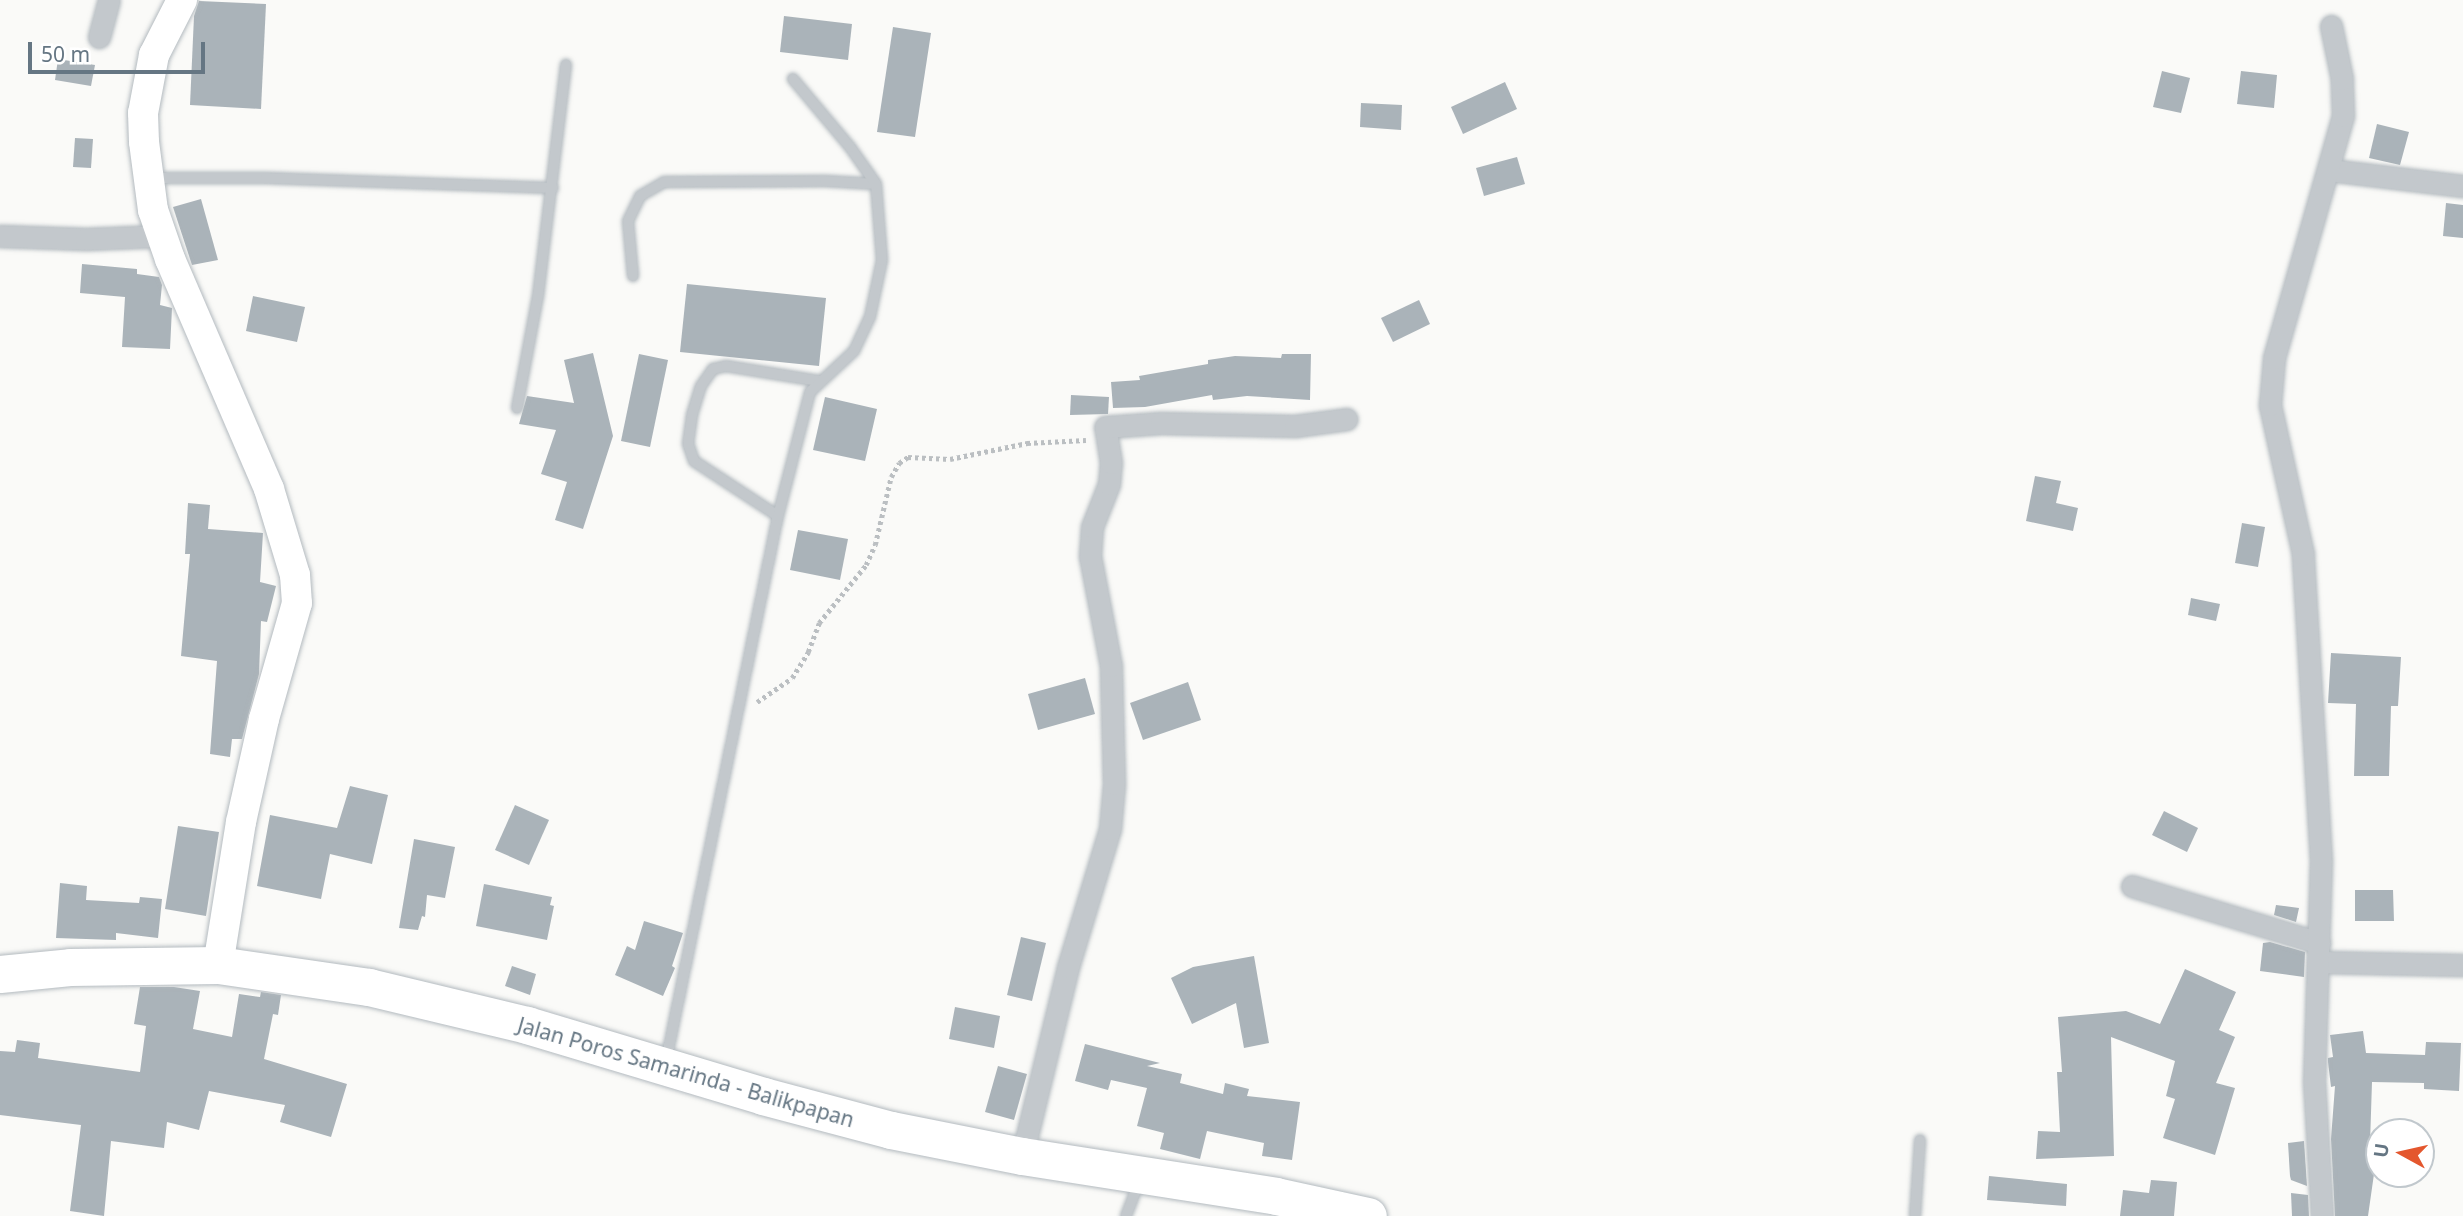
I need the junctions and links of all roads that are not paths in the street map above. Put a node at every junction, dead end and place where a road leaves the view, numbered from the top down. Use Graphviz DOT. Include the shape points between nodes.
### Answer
graph roads {
  1 [pos="109,0"];
  2 [pos="182,0"];
  3 [pos="2331,26"];
  4 [pos="99,37"];
  5 [pos="566,65"];
  6 [pos="793,79"];
  7 [pos="2329,170"];
  8 [pos="147,178"];
  9 [pos="876,184"];
  10 [pos="2463,186"];
  11 [pos="553,188"];
  12 [pos="0,236"];
  13 [pos="160,236"];
  14 [pos="633,276"];
  15 [pos="819,381"];
  16 [pos="517,408"];
  17 [pos="1346,419"];
  18 [pos="778,516"];
  19 [pos="2132,886"];
  20 [pos="2320,952"];
  21 [pos="218,965"];
  22 [pos="2463,965"];
  23 [pos="0,974"];
  24 [pos="665,1068"];
  25 [pos="1920,1140"];
  26 [pos="1022,1156"];
  27 [pos="1142,1173"];
  28 [pos="1126,1216"];
  29 [pos="1368,1216"];
  30 [pos="1915,1216"];
  31 [pos="2322,1216"];
  1 -- 4 [label="street"];
  2 -- 8 [label="street" via="154,55 148,80 144,113"];
  3 -- 7 [label="street" via="2342,79 2343,116"];
  5 -- 11 [label="lane"];
  6 -- 9 [label="lane"];
  7 -- 10 [label="street"];
  7 -- 20 [label="street" via="2274,358 2270,405 2303,554 2320,834"];
  8 -- 11 [label="lane"];
  8 -- 13 [label="street"];
  9 -- 14 [label="lane" via="664,182 640,196 628,221"];
  9 -- 15 [label="lane" via="882,260 870,317 854,351"];
  11 -- 16 [label="lane"];
  12 -- 13 [label="street"];
  13 -- 21 [label="street" via="269,489 292,565 297,603 247,796"];
  15 -- 18 [label="lane" via="810,392"];
  15 -- 18 [label="lane" via="726,366 713,369 701,386 692,415 688,444 694,461"];
  17 -- 26 [label="street" via="1295,426 1161,423 1105,427 1109,484 1093,527 1090,556 1111,666 1114,784 1110,829 1068,967"];
  18 -- 24 [label="lane"];
  19 -- 20 [label="street"];
  20 -- 22 [label="street"];
  20 -- 31 [label="street" via="2314,1082"];
  21 -- 23 [label="highway, Jalan Poros Samarinda - Balikpapan" via="70,967"];
  21 -- 24 [label="highway, Jalan Poros Samarinda - Balikpapan" via="369,987 453,1006"];
  24 -- 26 [label="highway, Jalan Poros Samarinda - Balikpapan" via="891,1130"];
  25 -- 30 [label="lane"];
  26 -- 27 [label="highway, Jalan Poros Samarinda - Balikpapan"];
  27 -- 28 [label="lane"];
  27 -- 29 [label="highway, Jalan Poros Samarinda - Balikpapan"];
}
